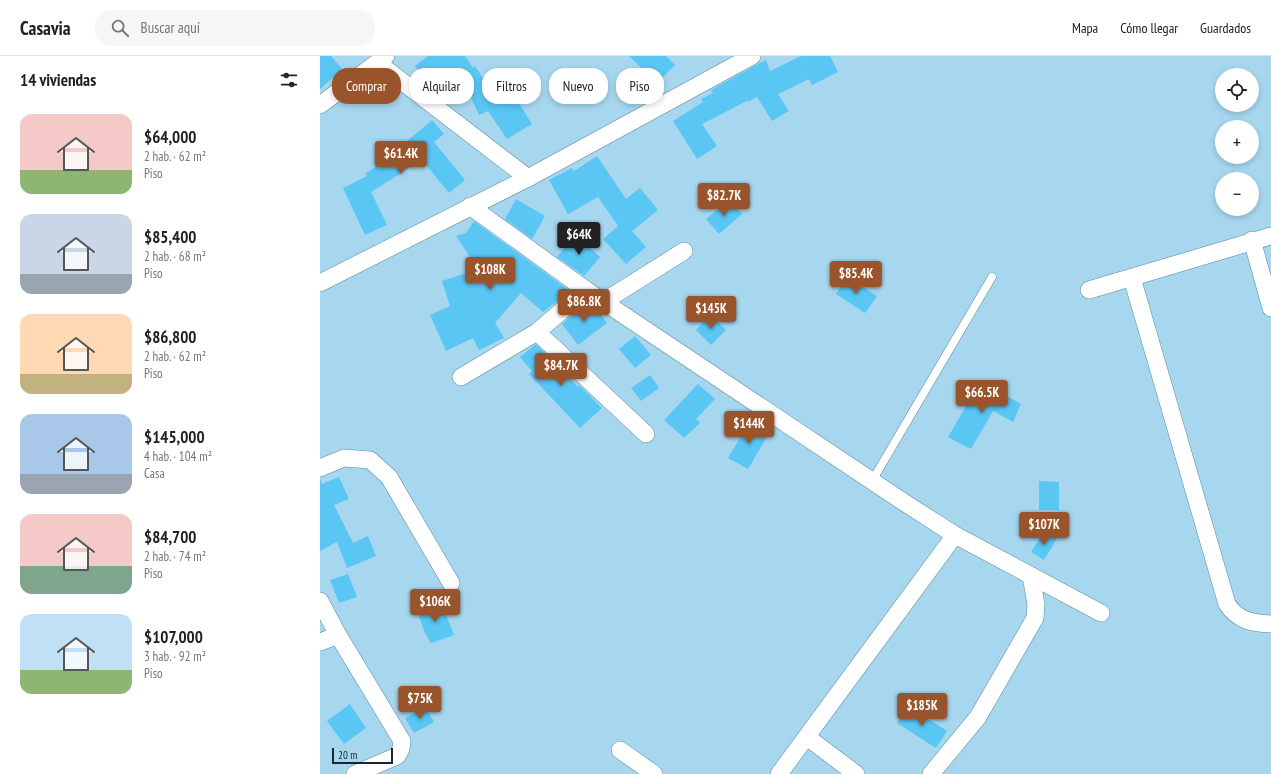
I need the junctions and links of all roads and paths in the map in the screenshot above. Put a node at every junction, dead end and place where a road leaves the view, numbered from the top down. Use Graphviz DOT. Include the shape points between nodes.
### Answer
graph roads {
  1 [pos="752,56"];
  2 [pos="382,60"];
  3 [pos="320,105"];
  4 [pos="528,178"];
  5 [pos="470,206"];
  6 [pos="1271,236"];
  7 [pos="1252,240"];
  8 [pos="684,251"];
  9 [pos="992,276"];
  10 [pos="1132,278"];
  11 [pos="320,283"];
  12 [pos="586,290"];
  13 [pos="1089,290"];
  14 [pos="603,302"];
  15 [pos="1271,308"];
  16 [pos="537,332"];
  17 [pos="462,377"];
  18 [pos="646,434"];
  19 [pos="320,468"];
  20 [pos="872,481"];
  21 [pos="955,535"];
  22 [pos="1032,576"];
  23 [pos="450,583"];
  24 [pos="320,601"];
  25 [pos="1101,613"];
  26 [pos="1271,624"];
  27 [pos="338,635"];
  28 [pos="320,642"];
  29 [pos="806,737"];
  30 [pos="620,750"];
  31 [pos="355,774"];
  32 [pos="654,774"];
  33 [pos="779,774"];
  34 [pos="856,774"];
  35 [pos="932,774"];
  1 -- 4 [label="street"];
  2 -- 3 [label="street"];
  2 -- 4 [label="street"];
  4 -- 5 [label="street"];
  5 -- 11 [label="street"];
  5 -- 12 [label="street"];
  6 -- 7 [label="street"];
  7 -- 10 [label="street"];
  7 -- 15 [label="street"];
  8 -- 14 [label="street"];
  9 -- 20 [label="lane"];
  10 -- 13 [label="street"];
  10 -- 26 [label="street" via="1227,604 1242,619"];
  12 -- 14 [label="street"];
  12 -- 16 [label="street"];
  14 -- 20 [label="street"];
  16 -- 17 [label="street"];
  16 -- 18 [label="street"];
  19 -- 23 [label="street" via="344,458 370,460 389,477"];
  20 -- 21 [label="street"];
  21 -- 22 [label="street"];
  21 -- 29 [label="street"];
  22 -- 25 [label="street"];
  22 -- 35 [label="street" via="1035,618 978,717"];
  24 -- 27 [label="street"];
  27 -- 28 [label="street"];
  27 -- 31 [label="street" via="402,741 397,756"];
  29 -- 33 [label="street"];
  29 -- 34 [label="street"];
  30 -- 32 [label="street"];
}
